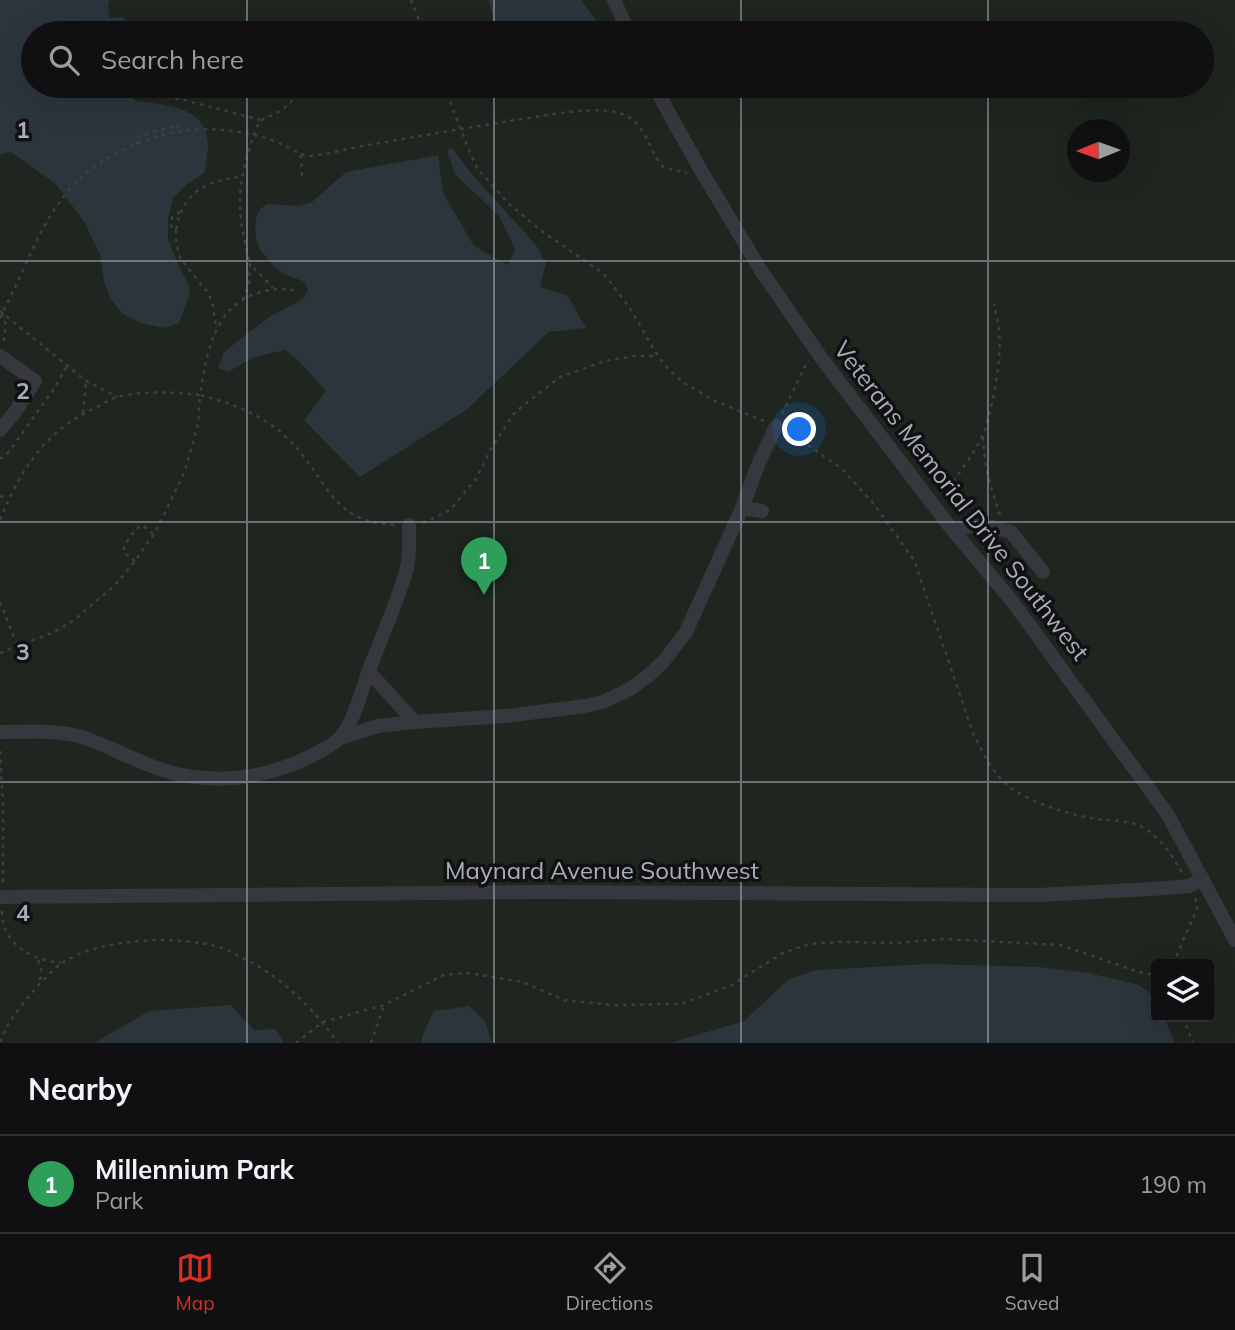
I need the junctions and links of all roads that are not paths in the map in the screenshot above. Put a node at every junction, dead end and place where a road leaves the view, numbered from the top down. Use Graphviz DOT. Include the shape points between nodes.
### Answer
graph roads {
  1 [pos="614,0"];
  2 [pos="624,21"];
  3 [pos="661,98"];
  4 [pos="0,356"];
  5 [pos="776,426"];
  6 [pos="0,430"];
  7 [pos="742,508"];
  8 [pos="762,511"];
  9 [pos="409,525"];
  10 [pos="955,533"];
  11 [pos="1043,572"];
  12 [pos="369,672"];
  13 [pos="415,722"];
  14 [pos="0,732"];
  15 [pos="340,737"];
  16 [pos="1203,879"];
  17 [pos="1,897"];
  18 [pos="1235,940"];
  1 -- 2 [label="street"];
  3 -- 10 [label="street, Veterans Memorial Drive Southwest" via="760,269"];
  4 -- 6 [label="street" via="35,381"];
  5 -- 7 [label="street"];
  7 -- 8 [label="street"];
  7 -- 13 [label="street" via="686,632 663,663 630,689 585,706"];
  9 -- 12 [label="street" via="408,565"];
  10 -- 11 [label="street" via="970,526 1011,532"];
  10 -- 16 [label="street, Veterans Memorial Drive Southwest" via="1034,631 1168,815"];
  12 -- 13 [label="street"];
  12 -- 15 [label="street"];
  13 -- 15 [label="street"];
  14 -- 15 [label="street" via="83,737 169,771 195,778 232,779 302,761"];
  16 -- 17 [label="street, Maynard Avenue Southwest" via="1189,886 1152,890 1038,895 544,892"];
  16 -- 18 [label="street, Veterans Memorial Drive Southwest"];
}
